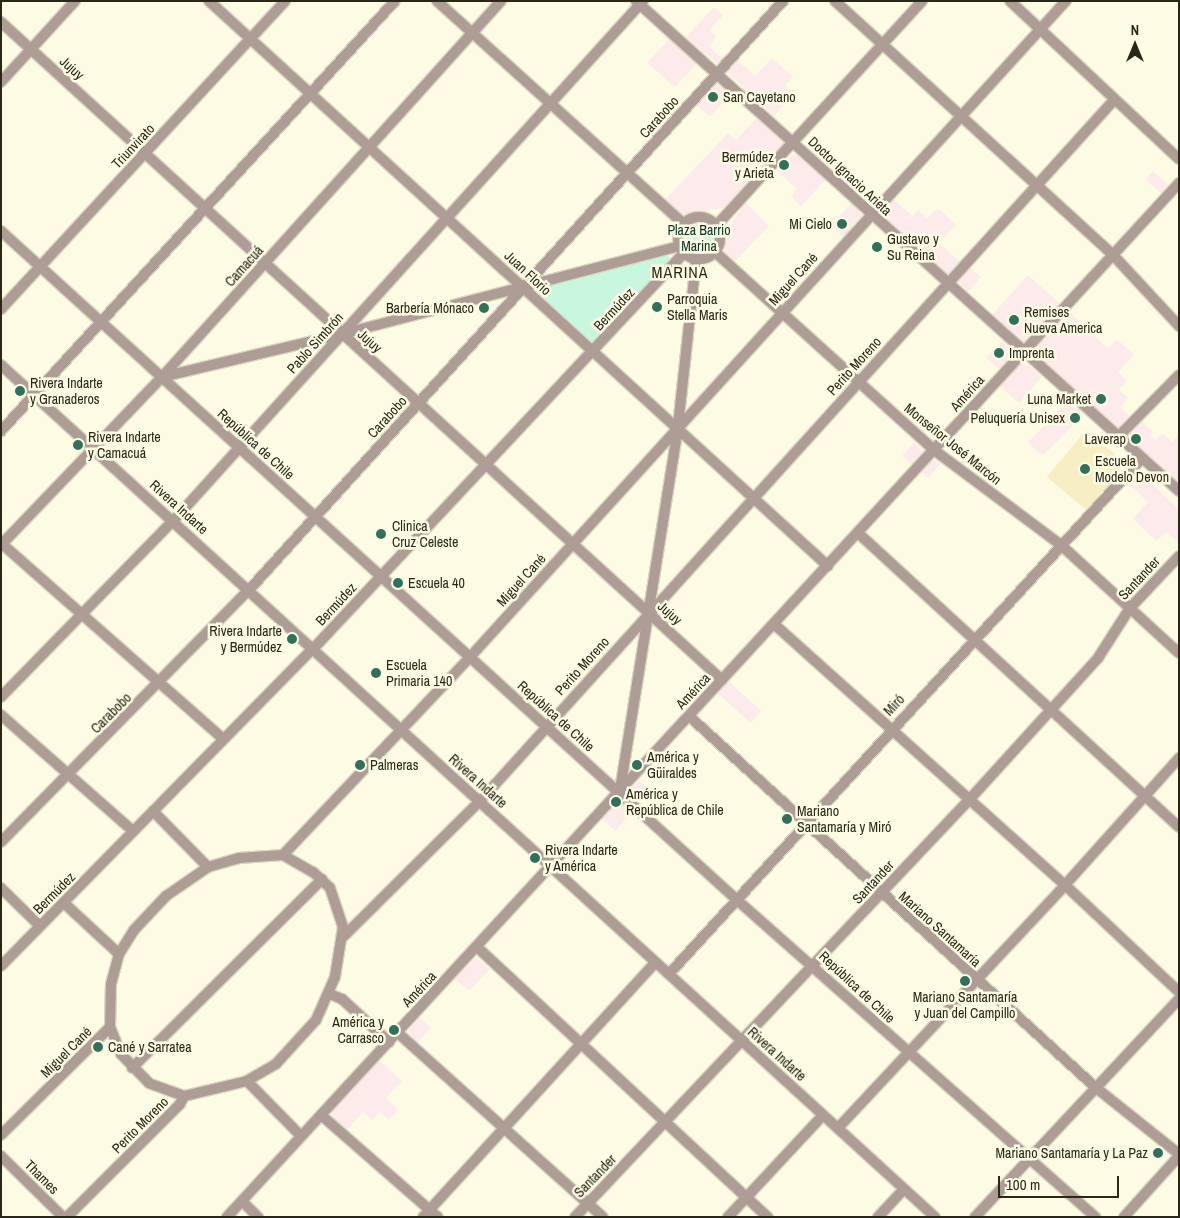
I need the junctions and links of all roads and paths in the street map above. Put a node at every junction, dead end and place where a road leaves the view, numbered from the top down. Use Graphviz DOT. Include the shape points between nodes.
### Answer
graph roads {
  1 [pos="75,1"];
  2 [pos="209,1"];
  3 [pos="285,1"];
  4 [pos="395,1"];
  5 [pos="437,1"];
  6 [pos="501,1"];
  7 [pos="783,1"];
  8 [pos="835,1"];
  9 [pos="922,1"];
  10 [pos="1010,1"];
  11 [pos="1066,1"];
  12 [pos="639,2"];
  13 [pos="1,22"];
  14 [pos="1040,29"];
  15 [pos="473,33"];
  16 [pos="251,38"];
  17 [pos="884,44"];
  18 [pos="32,50"];
  19 [pos="716,74"];
  20 [pos="1,82"];
  21 [pos="311,92"];
  22 [pos="1114,100"];
  23 [pos="551,104"];
  24 [pos="961,116"];
  25 [pos="795,143"];
  26 [pos="369,147"];
  27 [pos="145,153"];
  28 [pos="1179,159"];
  29 [pos="627,173"];
  30 [pos="1036,184"];
  31 [pos="1179,184"];
  32 [pos="206,208"];
  33 [pos="870,215"];
  34 [pos="447,217"];
  35 [pos="684,224"];
  36 [pos="716,226"];
  37 [pos="1,231"];
  38 [pos="682,250"];
  39 [pos="715,252"];
  40 [pos="1114,256"];
  41 [pos="696,259"];
  42 [pos="266,263"];
  43 [pos="40,266"];
  44 [pos="946,284"];
  45 [pos="523,288"];
  46 [pos="1,309"];
  47 [pos="781,313"];
  48 [pos="102,324"];
  49 [pos="1179,326"];
  50 [pos="342,334"];
  51 [pos="593,350"];
  52 [pos="1022,352"];
  53 [pos="1,365"];
  54 [pos="1179,375"];
  55 [pos="162,377"];
  56 [pos="858,382"];
  57 [pos="35,396"];
  58 [pos="418,403"];
  59 [pos="678,426"];
  60 [pos="1,431"];
  61 [pos="1118,437"];
  62 [pos="239,446"];
  63 [pos="94,449"];
  64 [pos="934,450"];
  65 [pos="1142,458"];
  66 [pos="488,464"];
  67 [pos="1179,491"];
  68 [pos="754,496"];
  69 [pos="316,517"];
  70 [pos="174,520"];
  71 [pos="858,533"];
  72 [pos="573,543"];
  73 [pos="2,544"];
  74 [pos="1061,545"];
  75 [pos="1179,556"];
  76 [pos="828,566"];
  77 [pos="381,577"];
  78 [pos="249,590"];
  79 [pos="1130,608"];
  80 [pos="649,613"];
  81 [pos="81,614"];
  82 [pos="774,624"];
  83 [pos="974,639"];
  84 [pos="313,649"];
  85 [pos="1179,653"];
  86 [pos="471,656"];
  87 [pos="722,680"];
  88 [pos="159,684"];
  89 [pos="1,697"];
  90 [pos="1051,709"];
  91 [pos="1,715"];
  92 [pos="689,716"];
  93 [pos="546,727"];
  94 [pos="892,728"];
  95 [pos="402,731"];
  96 [pos="223,739"];
  97 [pos="1179,758"];
  98 [pos="70,774"];
  99 [pos="619,791"];
  100 [pos="1145,796"];
  101 [pos="968,800"];
  102 [pos="480,801"];
  103 [pos="153,811"];
  104 [pos="804,824"];
  105 [pos="1179,827"];
  106 [pos="133,832"];
  107 [pos="1,842"];
  108 [pos="283,855"];
  109 [pos="552,866"];
  110 [pos="208,867"];
  111 [pos="322,879"];
  112 [pos="1065,886"];
  113 [pos="1,888"];
  114 [pos="880,893"];
  115 [pos="736,899"];
  116 [pos="64,903"];
  117 [pos="40,926"];
  118 [pos="344,936"];
  119 [pos="477,947"];
  120 [pos="119,954"];
  121 [pos="656,962"];
  122 [pos="814,965"];
  123 [pos="1,966"];
  124 [pos="669,974"];
  125 [pos="975,979"];
  126 [pos="1179,992"];
  127 [pos="330,994"];
  128 [pos="1179,999"];
  129 [pos="110,1027"];
  130 [pos="398,1033"];
  131 [pos="741,1040"];
  132 [pos="389,1042"];
  133 [pos="580,1044"];
  134 [pos="908,1052"];
  135 [pos="132,1068"];
  136 [pos="247,1081"];
  137 [pos="1094,1087"];
  138 [pos="184,1096"];
  139 [pos="321,1115"];
  140 [pos="823,1115"];
  141 [pos="665,1122"];
  142 [pos="505,1126"];
  143 [pos="838,1128"];
  144 [pos="1,1135"];
  145 [pos="301,1136"];
  146 [pos="1179,1155"];
  147 [pos="1,1156"];
  148 [pos="1028,1159"];
  149 [pos="904,1189"];
  150 [pos="746,1196"];
  151 [pos="242,1201"];
  152 [pos="587,1203"];
  153 [pos="427,1213"];
  154 [pos="63,1217"];
  155 [pos="67,1217"];
  156 [pos="227,1217"];
  157 [pos="258,1217"];
  158 [pos="438,1217"];
  159 [pos="575,1217"];
  160 [pos="603,1217"];
  161 [pos="728,1217"];
  162 [pos="768,1217"];
  163 [pos="878,1217"];
  164 [pos="935,1217"];
  165 [pos="975,1217"];
  166 [pos="1096,1217"];
  167 [pos="1124,1217"];
  1 -- 18 [label="street"];
  2 -- 16 [label="street, Juan Florio"];
  3 -- 16 [label="street, Triunvirato"];
  4 -- 21 [label="street"];
  5 -- 15 [label="street"];
  6 -- 15 [label="street, Camacuá"];
  7 -- 19 [label="street, Carabobo"];
  8 -- 17 [label="street"];
  9 -- 17 [label="street"];
  10 -- 14 [label="street"];
  11 -- 14 [label="street, Miguel Cané"];
  12 -- 19 [label="street, Doctor Ignacio Arieta"];
  12 -- 23 [label="street, Pablo Simbrón"];
  13 -- 18 [label="street, Jujuy"];
  14 -- 22 [label="street"];
  14 -- 24 [label="street, Miguel Cané"];
  15 -- 23 [label="street"];
  15 -- 26 [label="street, Camacuá"];
  16 -- 21 [label="street, Juan Florio"];
  16 -- 27 [label="street, Triunvirato"];
  17 -- 24 [label="street"];
  17 -- 25 [label="street"];
  18 -- 20 [label="street"];
  18 -- 27 [label="street, Jujuy"];
  19 -- 25 [label="street, Doctor Ignacio Arieta"];
  19 -- 29 [label="street, Carabobo"];
  21 -- 26 [label="street, Juan Florio"];
  21 -- 32 [label="street"];
  22 -- 28 [label="street"];
  22 -- 30 [label="street, Perito Moreno"];
  23 -- 29 [label="street"];
  23 -- 34 [label="street, Pablo Simbrón"];
  24 -- 30 [label="street"];
  24 -- 33 [label="street, Miguel Cané"];
  25 -- 33 [label="street, Doctor Ignacio Arieta"];
  25 -- 36 [label="street"];
  26 -- 34 [label="street, Juan Florio"];
  26 -- 42 [label="street, Camacuá"];
  27 -- 32 [label="street, Jujuy"];
  27 -- 43 [label="street, Triunvirato"];
  29 -- 35 [label="street"];
  29 -- 45 [label="street, Carabobo"];
  30 -- 40 [label="street"];
  30 -- 44 [label="street, Perito Moreno"];
  31 -- 40 [label="street, América"];
  32 -- 42 [label="street, Jujuy"];
  32 -- 48 [label="street"];
  33 -- 44 [label="street, Doctor Ignacio Arieta"];
  33 -- 47 [label="street, Miguel Cané"];
  34 -- 45 [label="street, Juan Florio"];
  34 -- 50 [label="street, Pablo Simbrón"];
  35 -- 36 [label="street" via="698,217"];
  35 -- 38 [label="street" via="678,233"];
  36 -- 39 [label="street" via="720,241"];
  37 -- 43 [label="street, República de Chile"];
  38 -- 41 [label="street"];
  38 -- 45 [label="street"];
  38 -- 51 [label="street, Bermúdez"];
  39 -- 41 [label="street"];
  39 -- 47 [label="street, Monseñor José Marcón"];
  40 -- 49 [label="street"];
  40 -- 52 [label="street, América"];
  41 -- 59 [label="street"];
  42 -- 50 [label="street, Jujuy"];
  42 -- 55 [label="street, Camacuá"];
  43 -- 46 [label="street, Triunvirato"];
  43 -- 48 [label="street, República de Chile"];
  44 -- 52 [label="street, Doctor Ignacio Arieta"];
  44 -- 56 [label="street, Perito Moreno"];
  45 -- 50 [label="street"];
  45 -- 51 [label="street, Juan Florio"];
  45 -- 58 [label="street, Carabobo"];
  47 -- 56 [label="street, Monseñor José Marcón"];
  47 -- 59 [label="street, Miguel Cané"];
  48 -- 55 [label="street, República de Chile"];
  48 -- 57 [label="street"];
  50 -- 55 [label="street"];
  50 -- 58 [label="street, Jujuy"];
  50 -- 62 [label="street, Pablo Simbrón"];
  51 -- 59 [label="street, Juan Florio"];
  51 -- 66 [label="street, Bermúdez"];
  52 -- 61 [label="street, Doctor Ignacio Arieta"];
  52 -- 64 [label="street, América"];
  53 -- 57 [label="street, Rivera Indarte"];
  54 -- 61 [label="street"];
  55 -- 62 [label="street, República de Chile"];
  55 -- 63 [label="street, Camacuá"];
  56 -- 64 [label="street, Monseñor José Marcón"];
  56 -- 68 [label="street, Perito Moreno"];
  57 -- 60 [label="street"];
  57 -- 63 [label="street, Rivera Indarte"];
  58 -- 66 [label="street, Jujuy"];
  58 -- 69 [label="street, Carabobo"];
  59 -- 68 [label="street, Juan Florio"];
  59 -- 72 [label="street, Miguel Cané"];
  59 -- 80 [label="street"];
  61 -- 65 [label="street, Doctor Ignacio Arieta"];
  62 -- 69 [label="street, República de Chile"];
  62 -- 70 [label="street, Pablo Simbrón"];
  63 -- 70 [label="street, Rivera Indarte"];
  63 -- 73 [label="street, Camacuá"];
  64 -- 71 [label="street, América"];
  64 -- 74 [label="street, Monseñor José Marcón"];
  65 -- 67 [label="street, Doctor Ignacio Arieta"];
  65 -- 74 [label="street, Miró"];
  66 -- 72 [label="street, Jujuy"];
  66 -- 77 [label="street, Bermúdez"];
  68 -- 76 [label="street, Juan Florio"];
  68 -- 80 [label="street, Perito Moreno"];
  69 -- 77 [label="street, República de Chile"];
  69 -- 78 [label="street, Carabobo"];
  70 -- 78 [label="street, Rivera Indarte"];
  70 -- 81 [label="street, Pablo Simbrón"];
  71 -- 76 [label="street, América"];
  71 -- 83 [label="street"];
  72 -- 80 [label="street, Jujuy"];
  72 -- 86 [label="street, Miguel Cané"];
  73 -- 81 [label="street"];
  74 -- 79 [label="street, Monseñor José Marcón"];
  74 -- 83 [label="street, Miró"];
  75 -- 79 [label="street, Santander"];
  76 -- 82 [label="street, América"];
  77 -- 84 [label="street, Bermúdez"];
  77 -- 86 [label="street, República de Chile"];
  78 -- 84 [label="street, Rivera Indarte"];
  78 -- 88 [label="street, Carabobo"];
  79 -- 85 [label="street, Monseñor José Marcón"];
  79 -- 90 [label="street, Santander" via="1101,654"];
  80 -- 87 [label="street, Jujuy"];
  80 -- 93 [label="street, Perito Moreno"];
  80 -- 99 [label="street"];
  81 -- 88 [label="street"];
  81 -- 89 [label="street, Pablo Simbrón"];
  82 -- 87 [label="street, América"];
  82 -- 94 [label="street"];
  83 -- 90 [label="street"];
  83 -- 94 [label="street, Miró"];
  84 -- 95 [label="street, Rivera Indarte"];
  84 -- 96 [label="street, Bermúdez"];
  86 -- 93 [label="street, República de Chile"];
  86 -- 95 [label="street, Miguel Cané"];
  87 -- 92 [label="street, América"];
  88 -- 96 [label="street"];
  88 -- 98 [label="street, Carabobo"];
  90 -- 100 [label="street"];
  90 -- 101 [label="street, Santander"];
  91 -- 98 [label="street"];
  92 -- 99 [label="street, América"];
  92 -- 104 [label="street, Mariano Santamaría"];
  93 -- 99 [label="street, República de Chile"];
  93 -- 102 [label="street, Perito Moreno"];
  94 -- 101 [label="street"];
  94 -- 104 [label="street, Miró"];
  95 -- 102 [label="street, Rivera Indarte"];
  95 -- 108 [label="street, Miguel Cané"];
  96 -- 103 [label="street, Bermúdez"];
  97 -- 100 [label="street"];
  98 -- 106 [label="street"];
  98 -- 107 [label="street, Carabobo"];
  99 -- 109 [label="street, América"];
  99 -- 115 [label="street, República de Chile"];
  100 -- 105 [label="street"];
  100 -- 112 [label="street"];
  101 -- 112 [label="street"];
  101 -- 114 [label="street, Santander"];
  102 -- 109 [label="street, Rivera Indarte"];
  102 -- 118 [label="street, Perito Moreno"];
  103 -- 106 [label="street, Bermúdez"];
  103 -- 110 [label="street"];
  104 -- 114 [label="street, Mariano Santamaría"];
  104 -- 115 [label="street, Miró"];
  106 -- 116 [label="street, Bermúdez"];
  108 -- 110 [label="street, Miguel Cané" via="239,858"];
  108 -- 111 [label="street"];
  109 -- 119 [label="street, América"];
  109 -- 121 [label="street, Rivera Indarte"];
  110 -- 120 [label="street, Miguel Cané" via="177,887 154,908 134,930"];
  111 -- 118 [label="street" via="334,896"];
  111 -- 135 [label="street"];
  112 -- 125 [label="street"];
  112 -- 126 [label="street"];
  113 -- 117 [label="street"];
  114 -- 122 [label="street, Santander"];
  114 -- 125 [label="street, Mariano Santamaría"];
  115 -- 122 [label="street, República de Chile"];
  115 -- 124 [label="street, Miró"];
  116 -- 117 [label="street, Bermúdez"];
  116 -- 120 [label="street"];
  117 -- 123 [label="street, Bermúdez"];
  118 -- 127 [label="street, Perito Moreno"];
  119 -- 130 [label="street, América"];
  119 -- 133 [label="street"];
  120 -- 129 [label="street, Miguel Cané" via="112,984"];
  121 -- 124 [label="street, Rivera Indarte"];
  121 -- 133 [label="street"];
  122 -- 131 [label="street, Santander"];
  122 -- 134 [label="street, República de Chile"];
  124 -- 131 [label="street, Rivera Indarte"];
  125 -- 134 [label="street"];
  125 -- 137 [label="street, Mariano Santamaría"];
  127 -- 132 [label="street" via="342,999"];
  127 -- 136 [label="street, Perito Moreno" via="303,1038 276,1064"];
  128 -- 137 [label="street"];
  129 -- 135 [label="street" via="121,1054"];
  129 -- 144 [label="street, Miguel Cané"];
  130 -- 132 [label="street, América"];
  130 -- 142 [label="street"];
  131 -- 140 [label="street, Rivera Indarte"];
  131 -- 141 [label="street, Santander"];
  132 -- 139 [label="street, América"];
  133 -- 141 [label="street"];
  133 -- 142 [label="street"];
  134 -- 143 [label="street"];
  134 -- 148 [label="street, República de Chile"];
  135 -- 138 [label="street" via="149,1083"];
  136 -- 138 [label="street, Perito Moreno"];
  136 -- 145 [label="street"];
  137 -- 146 [label="street, Mariano Santamaría"];
  137 -- 148 [label="street"];
  138 -- 155 [label="street, Perito Moreno" via="180,1104"];
  139 -- 145 [label="street, América"];
  139 -- 153 [label="street"];
  140 -- 143 [label="street, Rivera Indarte"];
  140 -- 150 [label="street"];
  141 -- 150 [label="street"];
  141 -- 152 [label="street, Santander"];
  142 -- 152 [label="street"];
  142 -- 153 [label="street"];
  143 -- 149 [label="street, Rivera Indarte"];
  145 -- 151 [label="street, América"];
  146 -- 167 [label="street"];
  147 -- 154 [label="street, Thames"];
  148 -- 165 [label="street"];
  148 -- 166 [label="street, República de Chile"];
  149 -- 163 [label="street"];
  149 -- 164 [label="street, Rivera Indarte"];
  150 -- 161 [label="street"];
  150 -- 162 [label="street"];
  151 -- 156 [label="street, América"];
  151 -- 157 [label="street"];
  152 -- 159 [label="street, Santander"];
  152 -- 160 [label="street"];
  153 -- 158 [label="street"];
}
